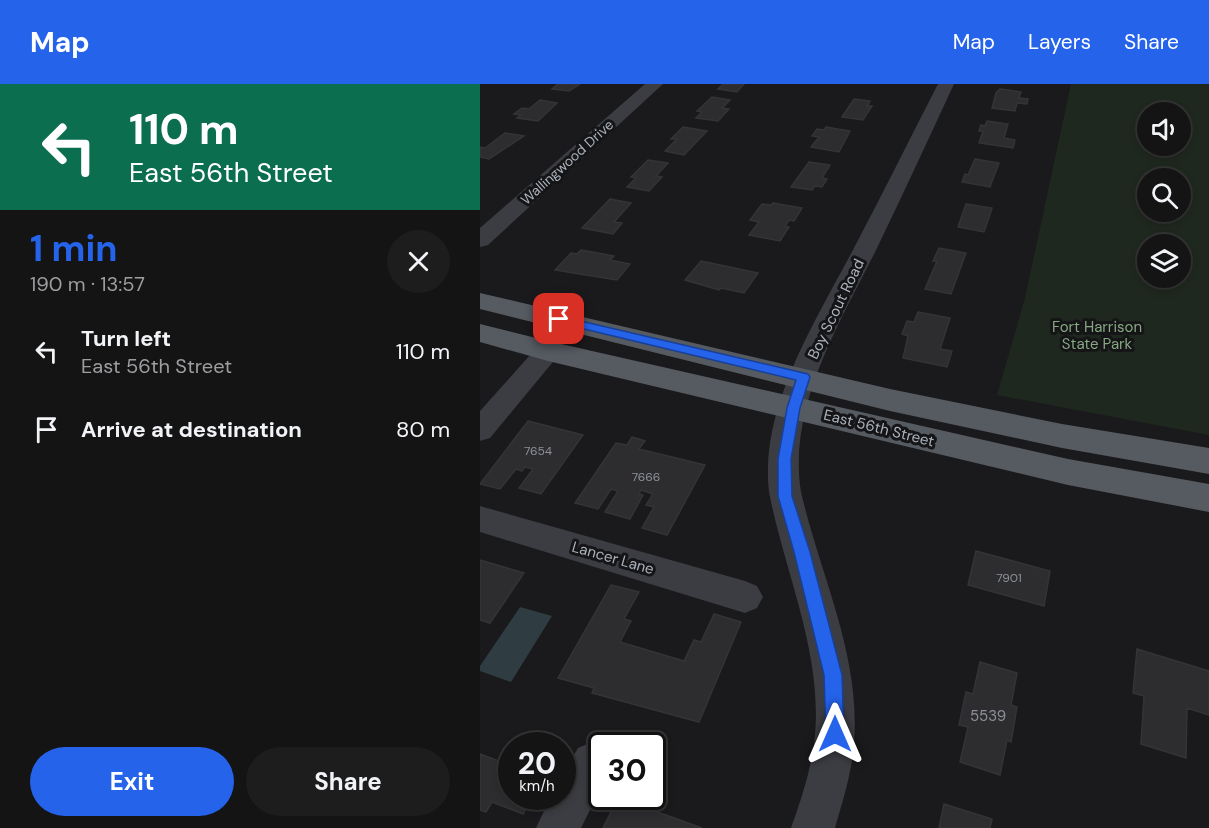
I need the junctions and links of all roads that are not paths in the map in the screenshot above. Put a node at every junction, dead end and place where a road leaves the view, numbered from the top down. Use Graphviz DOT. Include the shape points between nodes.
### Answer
graph roads {
  1 [pos="655,84"];
  2 [pos="946,84"];
  3 [pos="480,240"];
  4 [pos="480,301"];
  5 [pos="480,333"];
  6 [pos="548,351"];
  7 [pos="799,393"];
  8 [pos="480,430"];
  9 [pos="1209,460"];
  10 [pos="1209,498"];
  11 [pos="480,519"];
  12 [pos="746,597"];
  13 [pos="588,770"];
  14 [pos="558,828"];
  15 [pos="813,828"];
  1 -- 3 [label="street, Wallingwood Drive"];
  2 -- 7 [label="street, Boy Scout Road" via="830,317"];
  4 -- 7 [label="main road, East 56th Street"];
  5 -- 6 [label="main road, East 56th Street"];
  6 -- 7 [label="main road, East 56th Street"];
  6 -- 8 [label="street"];
  7 -- 9 [label="main road, East 56th Street" via="890,400"];
  7 -- 10 [label="main road, East 56th Street" via="1068,472"];
  7 -- 15 [label="street, Boy Scout Road" via="784,459 785,496 830,662 836,710 832,757"];
  11 -- 12 [label="street, Lancer Lane"];
  13 -- 14 [label="street"];
}
